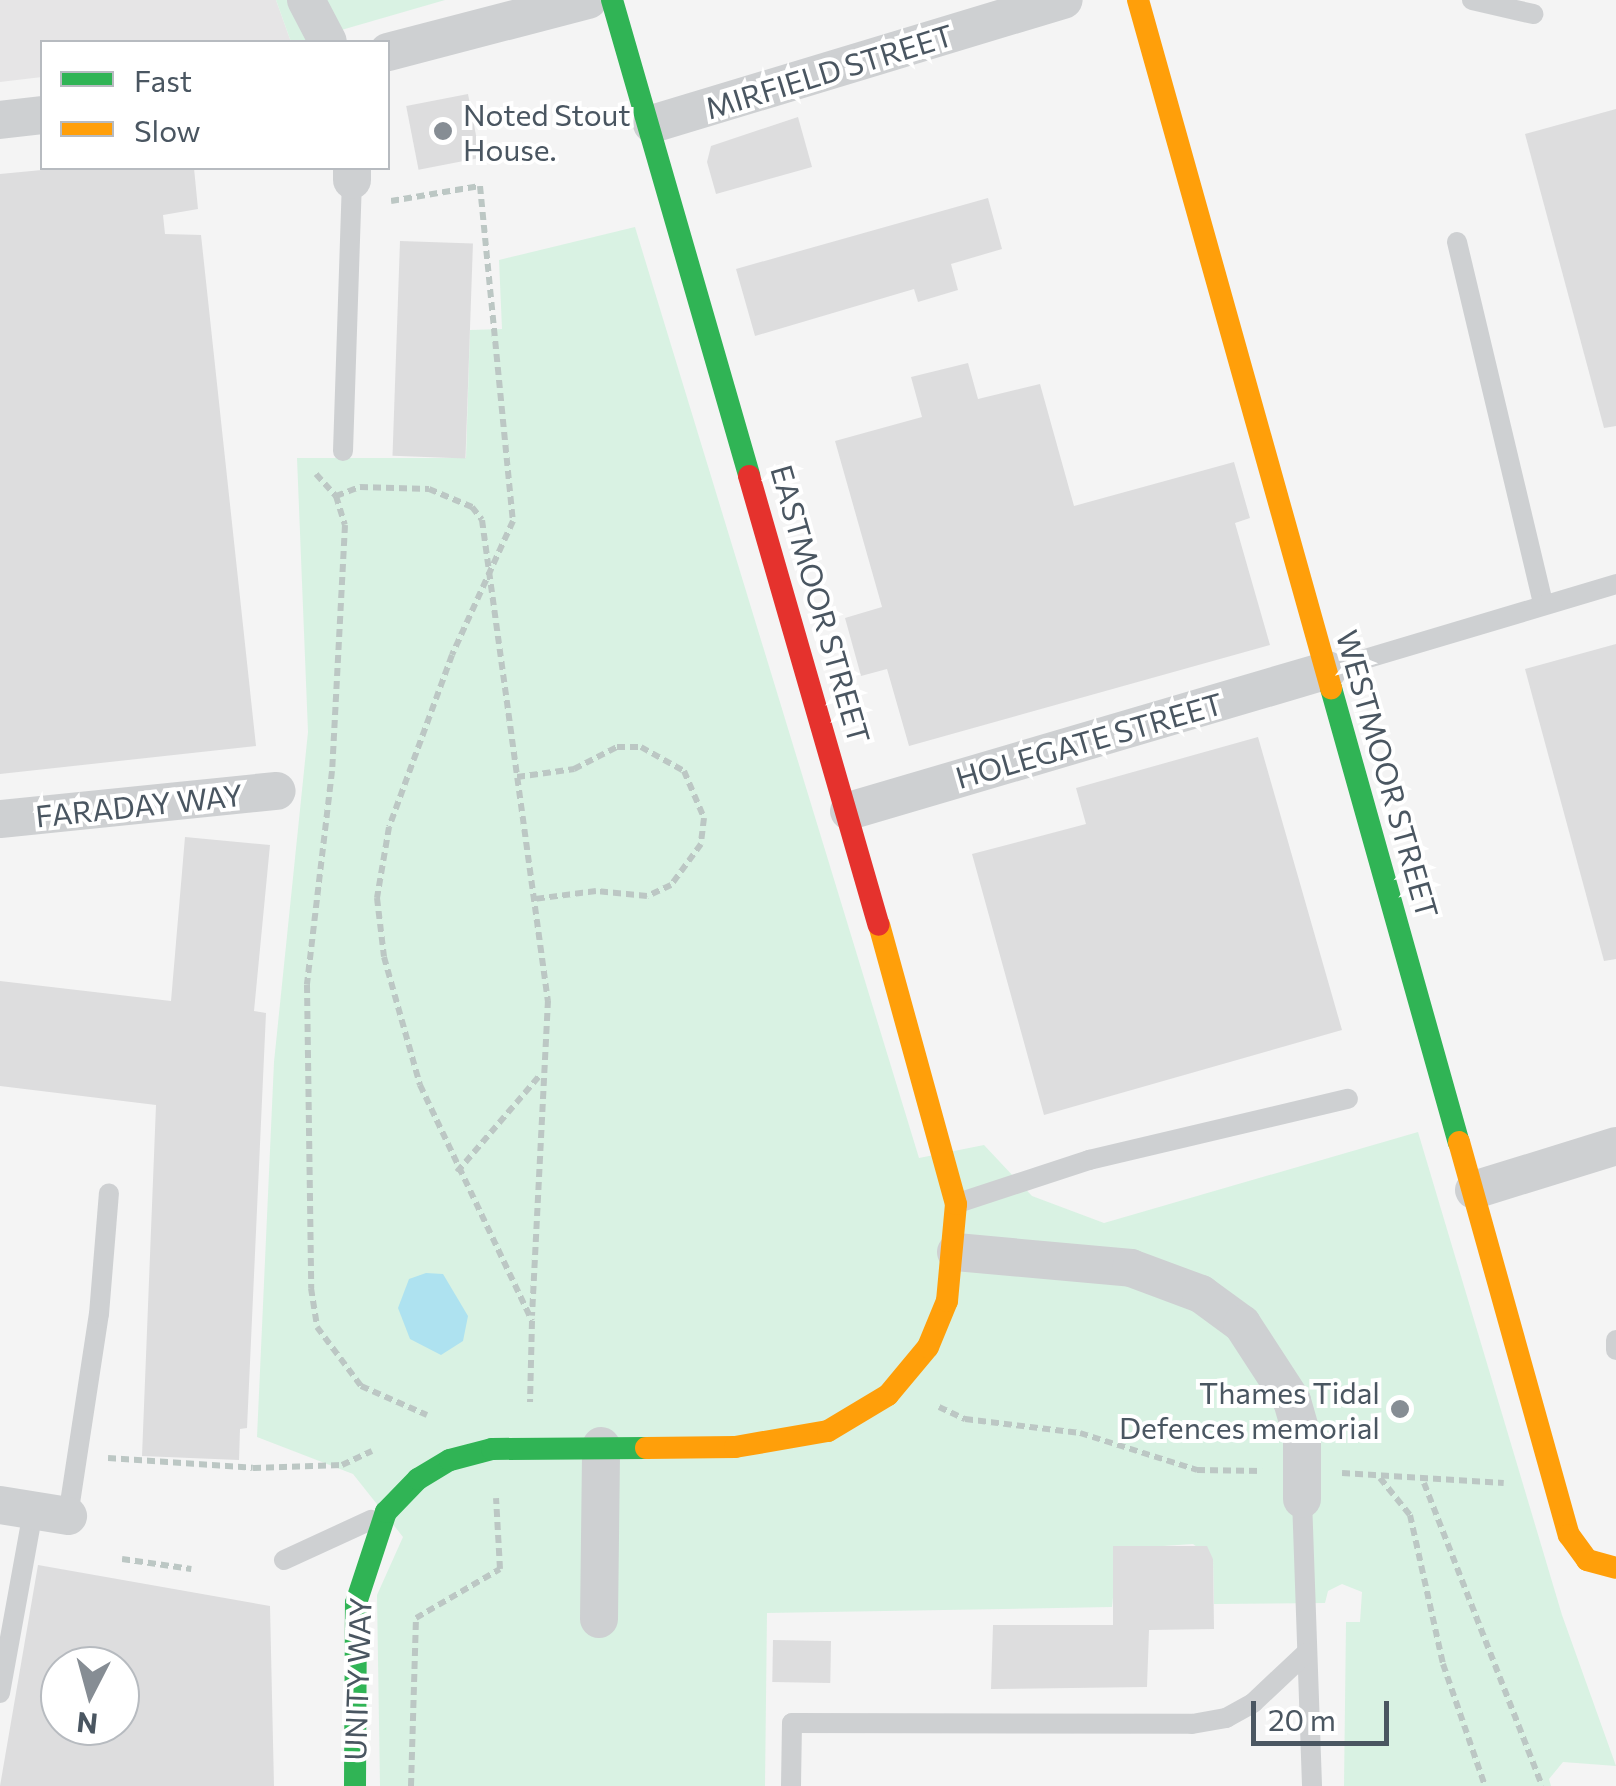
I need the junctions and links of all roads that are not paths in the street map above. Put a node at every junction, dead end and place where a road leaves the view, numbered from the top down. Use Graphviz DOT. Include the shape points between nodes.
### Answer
graph roads {
  1 [pos="306,0"];
  2 [pos="588,0"];
  3 [pos="612,0"];
  4 [pos="1064,0"];
  5 [pos="1138,0"];
  6 [pos="1472,0"];
  7 [pos="1533,14"];
  8 [pos="327,40"];
  9 [pos="390,51"];
  10 [pos="40,115"];
  11 [pos="0,120"];
  12 [pos="652,124"];
  13 [pos="352,174"];
  14 [pos="1457,242"];
  15 [pos="343,451"];
  16 [pos="1616,584"];
  17 [pos="1544,602"];
  18 [pos="1328,670"];
  19 [pos="278,791"];
  20 [pos="849,811"];
  21 [pos="0,819"];
  22 [pos="1348,1099"];
  23 [pos="1616,1146"];
  24 [pos="1474,1190"];
  25 [pos="109,1193"];
  26 [pos="956,1204"];
  27 [pos="957,1240"];
  28 [pos="1616,1340"];
  29 [pos="1616,1350"];
  30 [pos="601,1446"];
  31 [pos="1302,1499"];
  32 [pos="34,1511"];
  33 [pos="386,1512"];
  34 [pos="284,1560"];
  35 [pos="1616,1568"];
  36 [pos="599,1618"];
  37 [pos="1306,1654"];
  38 [pos="0,1693"];
  39 [pos="355,1786"];
  40 [pos="791,1786"];
  41 [pos="1312,1786"];
  1 -- 8 [label="street"];
  2 -- 9 [label="street"];
  3 -- 12 [label="street, EASTMOOR STREET"];
  4 -- 12 [label="street, MIRFIELD STREET"];
  5 -- 18 [label="street, WESTMOOR STREET"];
  6 -- 7 [label="lane"];
  10 -- 11 [label="street"];
  12 -- 20 [label="street, EASTMOOR STREET"];
  13 -- 15 [label="lane"];
  14 -- 17 [label="lane"];
  16 -- 17 [label="lane"];
  17 -- 18 [label="lane"];
  18 -- 20 [label="street, HOLEGATE STREET"];
  18 -- 24 [label="street, WESTMOOR STREET"];
  19 -- 21 [label="street, FARADAY WAY"];
  20 -- 26 [label="street, EASTMOOR STREET"];
  22 -- 26 [label="lane" via="1089,1160"];
  23 -- 24 [label="street"];
  24 -- 35 [label="street, WESTMOOR STREET" via="1570,1535 1587,1560"];
  25 -- 32 [label="lane" via="99,1314"];
  26 -- 27 [label="street, EASTMOOR STREET"];
  27 -- 30 [label="street, UNITY WAY" via="947,1301 928,1347 904,1380 858,1416 782,1444"];
  27 -- 31 [label="street" via="1131,1268 1201,1294 1242,1324 1292,1401 1302,1436"];
  28 -- 29 [label="lane"];
  30 -- 33 [label="street, UNITY WAY" via="492,1449 450,1460 418,1479"];
  30 -- 36 [label="street"];
  31 -- 37 [label="lane"];
  32 -- 38 [label="lane"];
  33 -- 34 [label="lane"];
  33 -- 39 [label="street, UNITY WAY" via="356,1603"];
  37 -- 40 [label="lane" via="1253,1703 1226,1718 1192,1724 792,1723"];
  37 -- 41 [label="lane"];
}
